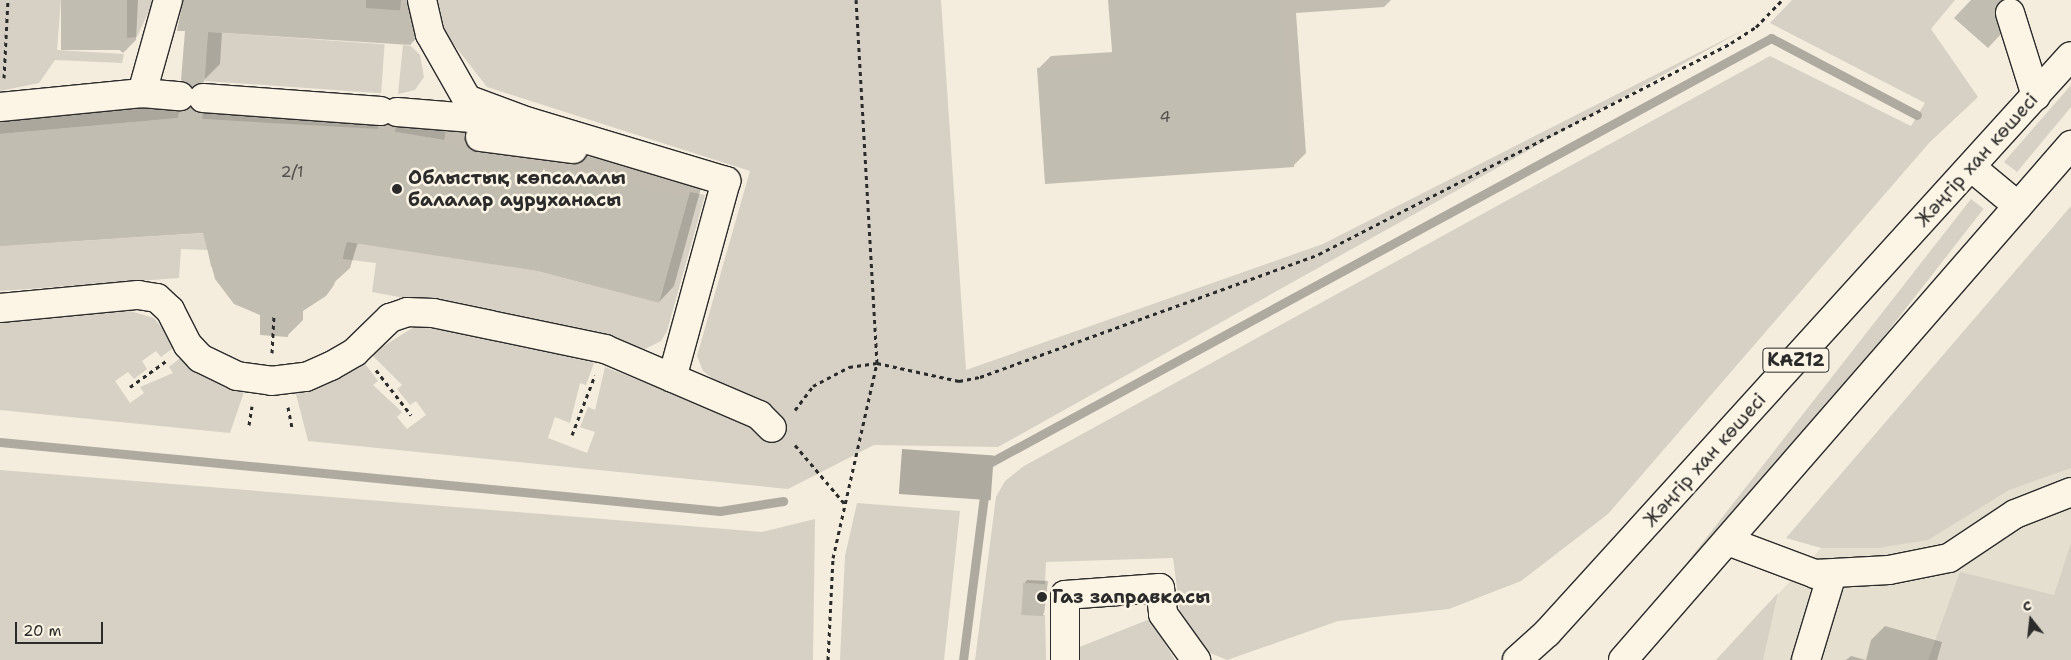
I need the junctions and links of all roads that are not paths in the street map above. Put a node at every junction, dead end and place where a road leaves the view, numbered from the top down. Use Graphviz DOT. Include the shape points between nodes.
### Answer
graph roads {
  1 [pos="168,0"];
  2 [pos="422,0"];
  3 [pos="2010,13"];
  4 [pos="430,34"];
  5 [pos="2071,56"];
  6 [pos="142,93"];
  7 [pos="2036,96"];
  8 [pos="2,106"];
  9 [pos="394,112"];
  10 [pos="529,122"];
  11 [pos="480,137"];
  12 [pos="2071,144"];
  13 [pos="658,160"];
  14 [pos="1971,167"];
  15 [pos="2018,206"];
  16 [pos="0,308"];
  17 [pos="672,378"];
  18 [pos="785,429"];
  19 [pos="2071,492"];
  20 [pos="1730,542"];
  21 [pos="1832,574"];
  22 [pos="1065,660"];
  23 [pos="1196,660"];
  24 [pos="1517,660"];
  25 [pos="1623,660"];
  26 [pos="1806,660"];
  1 -- 6 [label="main road"];
  2 -- 4 [label="main road"];
  3 -- 7 [label="main road"];
  4 -- 9 [label="main road" via="440,66 440,90 428,106"];
  4 -- 10 [label="main road" via="467,99"];
  5 -- 7 [label="main road, Жәңгір хан көшесі / KAZ12"];
  6 -- 8 [label="main road"];
  6 -- 9 [label="main road"];
  7 -- 14 [label="main road, Жәңгір хан көшесі / KAZ12"];
  9 -- 10 [label="main road"];
  10 -- 13 [label="main road"];
  11 -- 13 [label="main road"];
  12 -- 15 [label="main road"];
  13 -- 17 [label="main road" via="726,181"];
  14 -- 15 [label="main road"];
  14 -- 24 [label="main road, Жәңгір хан көшесі / KAZ12" via="1547,633"];
  15 -- 20 [label="main road"];
  16 -- 17 [label="main road" via="138,295 156,298 170,310 188,345 217,368 270,381 306,377 358,348 390,318 407,312 433,313 604,349"];
  17 -- 18 [label="main road"];
  19 -- 21 [label="main road" via="2015,514 1949,558 1889,570"];
  20 -- 21 [label="main road" via="1800,570"];
  20 -- 25 [label="main road"];
  21 -- 26 [label="main road"];
  22 -- 23 [label="main road" via="1065,595 1160,588 1163,614"];
}
